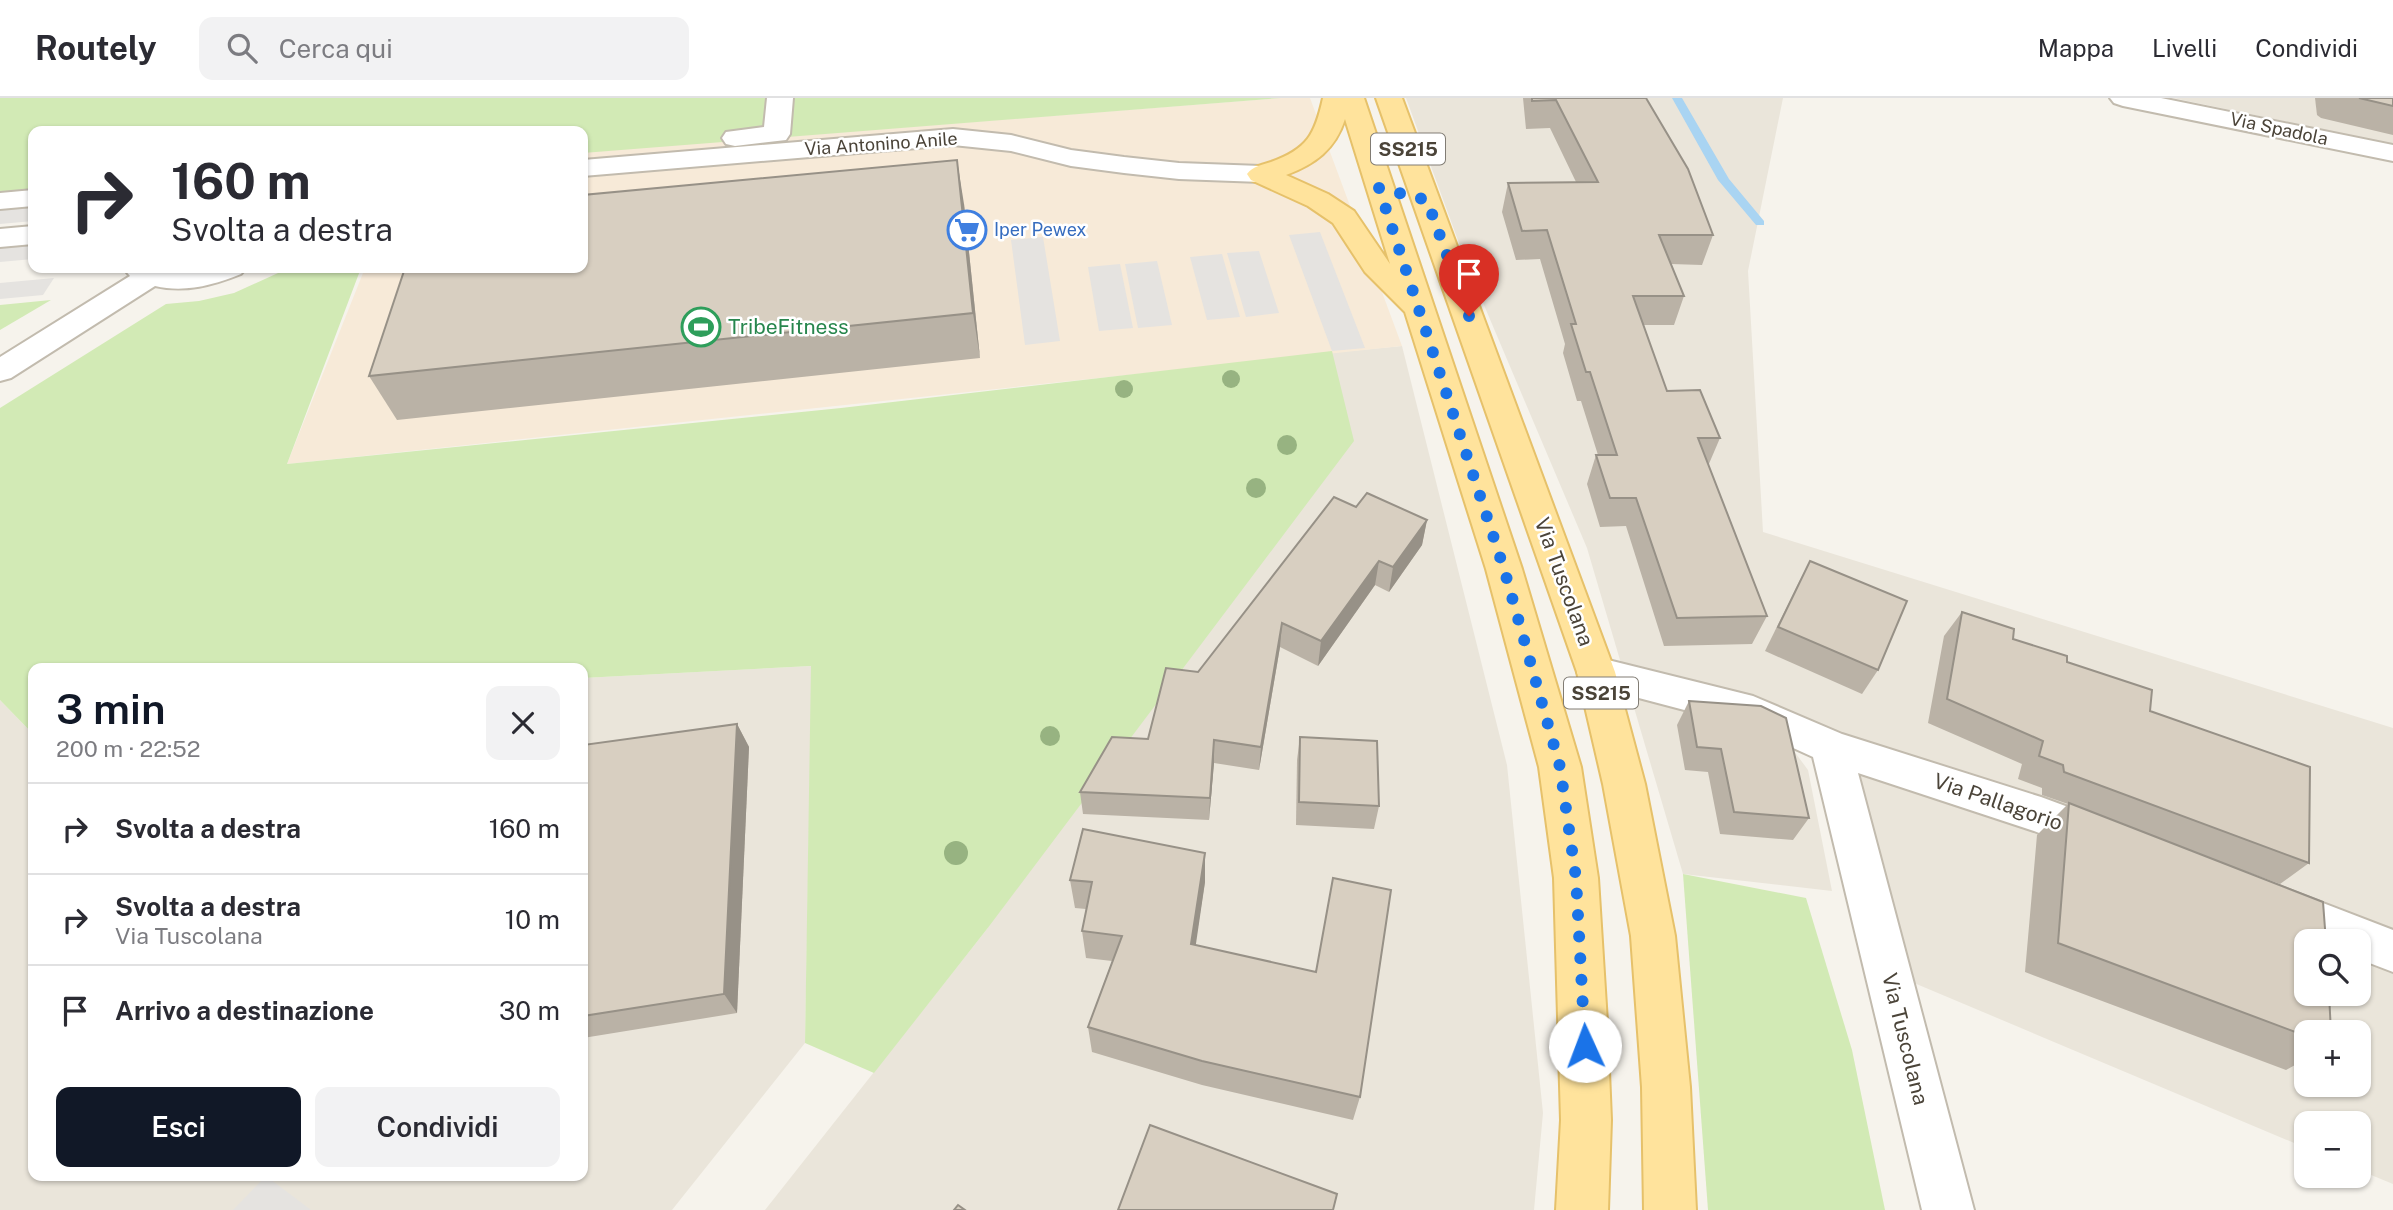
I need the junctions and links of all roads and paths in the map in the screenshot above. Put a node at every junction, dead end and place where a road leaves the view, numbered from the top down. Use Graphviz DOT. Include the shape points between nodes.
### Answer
graph roads {
  1 [pos="780,98"];
  2 [pos="1336,98"];
  3 [pos="1351,98"];
  4 [pos="1389,98"];
  5 [pos="2123,98"];
  6 [pos="588,151"];
  7 [pos="2393,153"];
  8 [pos="588,168"];
  9 [pos="1261,174"];
  10 [pos="1357,186"];
  11 [pos="28,198"];
  12 [pos="1427,200"];
  13 [pos="0,201"];
  14 [pos="28,235"];
  15 [pos="0,238"];
  16 [pos="143,273"];
  17 [pos="148,273"];
  18 [pos="212,273"];
  19 [pos="1419,309"];
  20 [pos="0,371"];
  21 [pos="1596,671"];
  22 [pos="1831,747"];
  23 [pos="2133,850"];
  24 [pos="2237,890"];
  25 [pos="2393,951"];
  26 [pos="1582,1210"];
  27 [pos="1671,1210"];
  28 [pos="1948,1210"];
  1 -- 6 [label="street" via="777,134"];
  2 -- 9 [label="main road" via="1328,134 1318,148"];
  3 -- 10 [label="main road, SS215"];
  4 -- 12 [label="main road, Via Tuscolana / SS215"];
  5 -- 7 [label="street, Via Spadola" via="2279,119"];
  8 -- 9 [label="street, Via Antonino Anile" via="953,137 1124,165"];
  9 -- 10 [label="main road"];
  9 -- 19 [label="main road" via="1344,217 1382,275"];
  10 -- 12 [label="main road"];
  10 -- 19 [label="main road, SS215"];
  11 -- 13 [label="street"];
  12 -- 21 [label="main road, Via Tuscolana / SS215"];
  14 -- 15 [label="street"];
  16 -- 20 [label="street"];
  17 -- 18 [label="street" via="170,279"];
  19 -- 26 [label="main road, SS215" via="1524,634 1565,789 1576,878 1584,1022"];
  21 -- 22 [label="street, Via Pallagorio" via="1753,712"];
  21 -- 27 [label="main road, Via Tuscolana / SS215" via="1624,784 1653,936"];
  22 -- 23 [label="street, Via Pallagorio"];
  22 -- 28 [label="street, Via Tuscolana"];
  24 -- 25 [label="street"];
}
